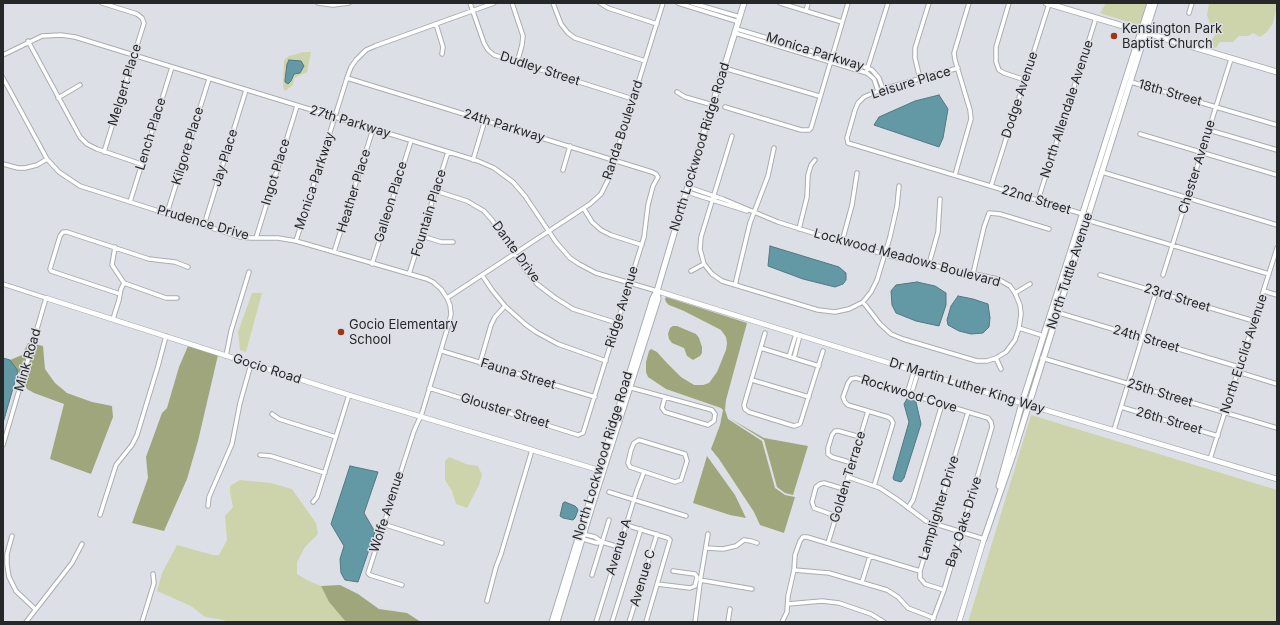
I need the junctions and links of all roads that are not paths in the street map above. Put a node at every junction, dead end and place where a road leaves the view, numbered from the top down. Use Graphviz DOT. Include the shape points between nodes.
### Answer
graph roads {
  1 [pos="102,3"];
  2 [pos="318,3"];
  3 [pos="349,3"];
  4 [pos="470,3"];
  5 [pos="494,3"];
  6 [pos="512,3"];
  7 [pos="553,3"];
  8 [pos="600,3"];
  9 [pos="663,3"];
  10 [pos="678,3"];
  11 [pos="692,3"];
  12 [pos="744,3"];
  13 [pos="780,3"];
  14 [pos="808,3"];
  15 [pos="848,3"];
  16 [pos="888,3"];
  17 [pos="929,3"];
  18 [pos="969,3"];
  19 [pos="1009,3"];
  20 [pos="1048,3"];
  21 [pos="1150,3"];
  22 [pos="1155,3"];
  23 [pos="1192,3"];
  24 [pos="472,11"];
  25 [pos="806,11"];
  26 [pos="1189,13"];
  27 [pos="1096,18"];
  28 [pos="739,20"];
  29 [pos="842,22"];
  30 [pos="436,24"];
  31 [pos="657,24"];
  32 [pos="736,31"];
  33 [pos="1143,33"];
  34 [pos="28,42"];
  35 [pos="442,54"];
  36 [pos="3,55"];
  37 [pos="134,56"];
  38 [pos="832,58"];
  39 [pos="1231,58"];
  40 [pos="645,61"];
  41 [pos="830,62"];
  42 [pos="517,63"];
  43 [pos="172,67"];
  44 [pos="724,68"];
  45 [pos="868,68"];
  46 [pos="958,68"];
  47 [pos="1277,72"];
  48 [pos="866,73"];
  49 [pos="3,78"];
  50 [pos="347,78"];
  51 [pos="209,79"];
  52 [pos="920,79"];
  53 [pos="1025,80"];
  54 [pos="1131,82"];
  55 [pos="80,85"];
  56 [pos="883,89"];
  57 [pos="246,90"];
  58 [pos="878,91"];
  59 [pos="677,92"];
  60 [pos="819,96"];
  61 [pos="58,98"];
  62 [pos="634,99"];
  63 [pos="713,105"];
  64 [pos="297,106"];
  65 [pos="725,107"];
  66 [pos="1216,107"];
  67 [pos="335,118"];
  68 [pos="485,120"];
  69 [pos="1277,125"];
  70 [pos="373,129"];
  71 [pos="1209,130"];
  72 [pos="1140,134"];
  73 [pos="732,136"];
  74 [pos="411,141"];
  75 [pos="847,141"];
  76 [pos="570,146"];
  77 [pos="774,148"];
  78 [pos="1277,150"];
  79 [pos="104,152"];
  80 [pos="448,152"];
  81 [pos="1202,153"];
  82 [pos="46,159"];
  83 [pos="473,160"];
  84 [pos="614,160"];
  85 [pos="815,160"];
  86 [pos="3,164"];
  87 [pos="142,164"];
  88 [pos="563,170"];
  89 [pos="1102,172"];
  90 [pos="857,173"];
  91 [pos="955,175"];
  92 [pos="1277,175"];
  93 [pos="658,177"];
  94 [pos="899,186"];
  95 [pos="991,186"];
  96 [pos="687,189"];
  97 [pos="436,191"];
  98 [pos="714,198"];
  99 [pos="1187,198"];
  100 [pos="940,199"];
  101 [pos="1038,200"];
  102 [pos="130,202"];
  103 [pos="584,209"];
  104 [pos="752,212"];
  105 [pos="167,213"];
  106 [pos="1083,214"];
  107 [pos="1087,220"];
  108 [pos="204,225"];
  109 [pos="1277,225"];
  110 [pos="1049,228"];
  111 [pos="799,229"];
  112 [pos="549,231"];
  113 [pos="422,236"];
  114 [pos="256,238"];
  115 [pos="296,241"];
  116 [pos="452,242"];
  117 [pos="842,242"];
  118 [pos="642,244"];
  119 [pos="1173,245"];
  120 [pos="115,247"];
  121 [pos="1277,248"];
  122 [pos="334,252"];
  123 [pos="514,254"];
  124 [pos="885,254"];
  125 [pos="372,264"];
  126 [pos="704,264"];
  127 [pos="929,264"];
  128 [pos="188,267"];
  129 [pos="691,271"];
  130 [pos="249,272"];
  131 [pos="409,274"];
  132 [pos="973,274"];
  133 [pos="1269,274"];
  134 [pos="482,275"];
  135 [pos="1100,275"];
  136 [pos="1163,276"];
  137 [pos="124,283"];
  138 [pos="630,283"];
  139 [pos="3,284"];
  140 [pos="1030,284"];
  141 [pos="735,285"];
  142 [pos="657,291"];
  143 [pos="1264,291"];
  144 [pos="1156,292"];
  145 [pos="1015,293"];
  146 [pos="120,294"];
  147 [pos="1277,295"];
  148 [pos="46,298"];
  149 [pos="177,298"];
  150 [pos="447,298"];
  151 [pos="863,302"];
  152 [pos="505,306"];
  153 [pos="1055,312"];
  154 [pos="113,319"];
  155 [pos="1254,321"];
  156 [pos="617,323"];
  157 [pos="1019,328"];
  158 [pos="765,333"];
  159 [pos="798,335"];
  160 [pos="166,336"];
  161 [pos="1044,336"];
  162 [pos="1142,338"];
  163 [pos="761,348"];
  164 [pos="442,350"];
  165 [pos="823,350"];
  166 [pos="226,356"];
  167 [pos="789,357"];
  168 [pos="794,358"];
  169 [pos="996,358"];
  170 [pos="1042,358"];
  171 [pos="606,361"];
  172 [pos="480,363"];
  173 [pos="251,364"];
  174 [pos="819,366"];
  175 [pos="1239,367"];
  176 [pos="1001,369"];
  177 [pos="916,371"];
  178 [pos="1238,372"];
  179 [pos="752,380"];
  180 [pos="1128,383"];
  181 [pos="1277,384"];
  182 [pos="627,386"];
  183 [pos="429,388"];
  184 [pos="349,395"];
  185 [pos="909,395"];
  186 [pos="594,397"];
  187 [pos="665,397"];
  188 [pos="809,397"];
  189 [pos="942,404"];
  190 [pos="1025,404"];
  191 [pos="1121,407"];
  192 [pos="868,411"];
  193 [pos="968,412"];
  194 [pos="1225,412"];
  195 [pos="272,414"];
  196 [pos="420,416"];
  197 [pos="991,422"];
  198 [pos="1277,428"];
  199 [pos="1114,430"];
  200 [pos="580,435"];
  201 [pos="1218,436"];
  202 [pos="336,437"];
  203 [pos="860,437"];
  204 [pos="3,445"];
  205 [pos="532,450"];
  206 [pos="260,455"];
  207 [pos="1210,459"];
  208 [pos="852,463"];
  209 [pos="601,470"];
  210 [pos="644,472"];
  211 [pos="325,473"];
  212 [pos="848,478"];
  213 [pos="1277,479"];
  214 [pos="874,486"];
  215 [pos="844,489"];
  216 [pos="609,492"];
  217 [pos="634,500"];
  218 [pos="313,502"];
  219 [pos="208,506"];
  220 [pos="908,508"];
  221 [pos="100,515"];
  222 [pos="686,516"];
  223 [pos="836,516"];
  224 [pos="609,520"];
  225 [pos="383,524"];
  226 [pos="934,524"];
  227 [pos="626,525"];
  228 [pos="641,529"];
  229 [pos="960,532"];
  230 [pos="656,534"];
  231 [pos="708,534"];
  232 [pos="582,535"];
  233 [pos="12,536"];
  234 [pos="984,539"];
  235 [pos="602,542"];
  236 [pos="442,543"];
  237 [pos="757,543"];
  238 [pos="828,543"];
  239 [pos="82,544"];
  240 [pos="619,547"];
  241 [pos="706,548"];
  242 [pos="870,556"];
  243 [pos="794,570"];
  244 [pos="920,570"];
  245 [pos="673,571"];
  246 [pos="153,574"];
  247 [pos="592,575"];
  248 [pos="700,580"];
  249 [pos="862,582"];
  250 [pos="657,584"];
  251 [pos="402,585"];
  252 [pos="752,589"];
  253 [pos="944,590"];
  254 [pos="487,601"];
  255 [pos="788,604"];
  256 [pos="35,609"];
  257 [pos="730,609"];
  258 [pos="933,620"];
  259 [pos="26,622"];
  260 [pos="142,622"];
  261 [pos="552,622"];
  262 [pos="557,622"];
  263 [pos="596,622"];
  264 [pos="612,622"];
  265 [pos="629,622"];
  266 [pos="646,622"];
  267 [pos="695,622"];
  268 [pos="728,622"];
  269 [pos="782,622"];
  270 [pos="884,622"];
  271 [pos="959,622"];
  1 -- 37 [label="street, Melgert Place" via="142,18 144,25"];
  2 -- 3 [label="street"];
  4 -- 24 [label="street, Dudley Street"];
  5 -- 24 [label="street, Monica Parkway"];
  6 -- 42 [label="street" via="523,36"];
  7 -- 40 [label="street" via="561,24 575,38"];
  8 -- 31 [label="street"];
  9 -- 31 [label="street, Randa Boulevard"];
  10 -- 28 [label="street"];
  11 -- 28 [label="street"];
  12 -- 28 [label="main road, North Lockwood Ridge Road"];
  13 -- 25 [label="street"];
  14 -- 25 [label="street"];
  15 -- 29 [label="street"];
  16 -- 45 [label="street"];
  17 -- 52 [label="street" via="914,52"];
  18 -- 46 [label="street" via="955,48"];
  19 -- 53 [label="street" via="996,47 996,62 999,70"];
  20 -- 27 [label="main road"];
  20 -- 53 [label="street, Dodge Avenue"];
  21 -- 33 [label="main road, North Tuttle Avenue"];
  22 -- 33 [label="main road, North Tuttle Avenue"];
  23 -- 26 [label="street"];
  24 -- 30 [label="street, Monica Parkway"];
  24 -- 42 [label="street, Dudley Street" via="488,50"];
  25 -- 29 [label="street"];
  27 -- 33 [label="main road"];
  27 -- 101 [label="street, North Allendale Avenue"];
  28 -- 32 [label="main road, North Lockwood Ridge Road"];
  29 -- 38 [label="street"];
  30 -- 35 [label="street" via="443,47"];
  30 -- 50 [label="street, Monica Parkway" via="366,50 353,64"];
  31 -- 40 [label="street, Randa Boulevard"];
  32 -- 38 [label="street, Monica Parkway"];
  32 -- 41 [label="street, Monica Parkway"];
  32 -- 44 [label="main road, North Lockwood Ridge Road"];
  33 -- 39 [label="main road"];
  33 -- 54 [label="main road, North Tuttle Avenue"];
  33 -- 106 [label="main road, North Tuttle Avenue"];
  34 -- 36 [label="street, 27th Parkway"];
  34 -- 37 [label="street, 27th Parkway" via="42,36 65,35"];
  34 -- 61 [label="street"];
  37 -- 43 [label="street, 27th Parkway"];
  37 -- 79 [label="street, Melgert Place"];
  38 -- 41 [label="street"];
  38 -- 45 [label="street, Monica Parkway"];
  39 -- 47 [label="main road"];
  39 -- 66 [label="street, Chester Avenue"];
  40 -- 62 [label="street, Randa Boulevard"];
  41 -- 48 [label="street, Monica Parkway"];
  41 -- 60 [label="street"];
  42 -- 62 [label="street, Dudley Street"];
  43 -- 51 [label="street, 27th Parkway"];
  43 -- 87 [label="street, Lench Place"];
  44 -- 60 [label="street"];
  44 -- 63 [label="main road, North Lockwood Ridge Road"];
  45 -- 48 [label="street"];
  45 -- 56 [label="street, Monica Parkway" via="879,78"];
  46 -- 52 [label="street, Leisure Place"];
  46 -- 91 [label="street" via="971,119"];
  48 -- 58 [label="street, Monica Parkway" via="874,80"];
  49 -- 82 [label="street, Prudence Drive"];
  50 -- 67 [label="street, Monica Parkway"];
  50 -- 68 [label="street, 24th Parkway"];
  51 -- 57 [label="street, 27th Parkway"];
  51 -- 105 [label="street, Kilgore Place"];
  52 -- 56 [label="street, Leisure Place"];
  53 -- 95 [label="street, Dodge Avenue"];
  54 -- 66 [label="street, 18th Street"];
  54 -- 89 [label="main road, North Tuttle Avenue"];
  55 -- 61 [label="street"];
  56 -- 58 [label="street, Leisure Place"];
  57 -- 64 [label="street, 27th Parkway"];
  57 -- 108 [label="street, Jay Place"];
  58 -- 75 [label="street, Leisure Place" via="864,97 858,103"];
  59 -- 63 [label="street"];
  60 -- 65 [label="street" via="811,128 805,131"];
  61 -- 79 [label="street" via="80,137"];
  62 -- 84 [label="street, Randa Boulevard"];
  63 -- 96 [label="main road, North Lockwood Ridge Road"];
  64 -- 67 [label="street, 27th Parkway"];
  64 -- 114 [label="street, Ingot Place"];
  66 -- 69 [label="street, 18th Street"];
  66 -- 71 [label="street, Chester Avenue"];
  67 -- 70 [label="street, 27th Parkway"];
  67 -- 115 [label="street, Monica Parkway"];
  68 -- 76 [label="street, 24th Parkway"];
  68 -- 83 [label="street"];
  70 -- 74 [label="street, 27th Parkway"];
  70 -- 122 [label="street, Heather Place"];
  71 -- 78 [label="street"];
  71 -- 81 [label="street, Chester Avenue"];
  72 -- 81 [label="street"];
  73 -- 98 [label="street"];
  74 -- 80 [label="street, 27th Parkway"];
  74 -- 125 [label="street, Galleon Place"];
  75 -- 91 [label="street, 22nd Street" via="849,144"];
  76 -- 84 [label="street, 24th Parkway"];
  76 -- 88 [label="street"];
  77 -- 104 [label="street" via="768,176"];
  79 -- 87 [label="street"];
  80 -- 83 [label="street, 27th Parkway"];
  80 -- 97 [label="street, Fountain Place"];
  81 -- 92 [label="street"];
  81 -- 99 [label="street, Chester Avenue"];
  82 -- 86 [label="street" via="25,168"];
  82 -- 102 [label="street, Prudence Drive" via="75,183"];
  83 -- 112 [label="street, 27th Parkway" via="494,168 514,182"];
  84 -- 93 [label="street, 24th Parkway" via="652,172"];
  84 -- 103 [label="street, Randa Boulevard" via="603,191"];
  85 -- 111 [label="street" via="808,175 808,197"];
  87 -- 102 [label="street, Lench Place"];
  89 -- 99 [label="street"];
  89 -- 107 [label="main road, North Tuttle Avenue"];
  90 -- 117 [label="street"];
  91 -- 95 [label="street, 22nd Street"];
  93 -- 118 [label="street, Ridge Avenue" via="648,205"];
  94 -- 124 [label="street" via="894,221"];
  95 -- 101 [label="street, 22nd Street"];
  96 -- 98 [label="street, Lockwood Meadows Boulevard"];
  96 -- 142 [label="main road, North Lockwood Ridge Road"];
  97 -- 113 [label="street, Fountain Place"];
  97 -- 123 [label="street, Dante Drive" via="467,201 484,211"];
  98 -- 104 [label="street, Lockwood Meadows Boulevard"];
  98 -- 126 [label="street" via="700,243 700,255"];
  99 -- 109 [label="street"];
  99 -- 119 [label="street, Chester Avenue"];
  100 -- 127 [label="street" via="938,232"];
  101 -- 106 [label="street, 22nd Street"];
  102 -- 105 [label="street, Prudence Drive"];
  103 -- 112 [label="street, Randa Boulevard"];
  103 -- 118 [label="street" via="601,230"];
  104 -- 111 [label="street, Lockwood Meadows Boulevard"];
  104 -- 141 [label="street"];
  105 -- 108 [label="street, Prudence Drive"];
  106 -- 107 [label="street, 22nd Street"];
  106 -- 153 [label="main road, North Tuttle Avenue"];
  107 -- 119 [label="street, 22nd Street"];
  107 -- 153 [label="main road, North Tuttle Avenue"];
  108 -- 114 [label="street, Prudence Drive" via="240,237"];
  110 -- 132 [label="street" via="989,213"];
  111 -- 117 [label="street, Lockwood Meadows Boulevard"];
  112 -- 123 [label="street, Randa Boulevard"];
  112 -- 138 [label="street, 27th Parkway" via="562,250 579,264 596,273"];
  113 -- 116 [label="street" via="441,242"];
  113 -- 131 [label="street, Fountain Place"];
  114 -- 115 [label="street, Prudence Drive"];
  115 -- 122 [label="street, Prudence Drive"];
  117 -- 124 [label="street, Lockwood Meadows Boulevard"];
  118 -- 138 [label="street, Ridge Avenue"];
  119 -- 133 [label="street, 22nd Street"];
  119 -- 136 [label="street, Chester Avenue"];
  120 -- 128 [label="street" via="149,259 175,262"];
  120 -- 137 [label="street" via="112,265"];
  120 -- 146 [label="street" via="62,232 50,269 53,273"];
  121 -- 133 [label="street, North Euclid Avenue"];
  122 -- 125 [label="street, Prudence Drive"];
  123 -- 134 [label="street, Randa Boulevard"];
  123 -- 156 [label="street, Dante Drive" via="533,279 560,301 582,312"];
  124 -- 127 [label="street, Lockwood Meadows Boulevard"];
  124 -- 151 [label="street" via="874,287"];
  125 -- 131 [label="street, Prudence Drive"];
  126 -- 129 [label="street"];
  126 -- 141 [label="street" via="716,277"];
  127 -- 132 [label="street, Lockwood Meadows Boulevard"];
  130 -- 166 [label="street"];
  131 -- 150 [label="street, Prudence Drive" via="433,282"];
  132 -- 145 [label="street, Lockwood Meadows Boulevard" via="1001,280"];
  133 -- 143 [label="street, North Euclid Avenue"];
  134 -- 150 [label="street, Randa Boulevard"];
  134 -- 152 [label="street"];
  135 -- 144 [label="street, 23rd Street"];
  137 -- 146 [label="street"];
  137 -- 149 [label="street" via="166,298"];
  138 -- 142 [label="street, 27th Parkway"];
  138 -- 156 [label="street, Ridge Avenue"];
  139 -- 148 [label="street, Gocio Road"];
  140 -- 145 [label="street"];
  141 -- 151 [label="street" via="825,312 849,309"];
  142 -- 159 [label="street, Dr Martin Luther King Way"];
  142 -- 182 [label="main road, North Lockwood Ridge Road"];
  143 -- 147 [label="street"];
  143 -- 155 [label="street, North Euclid Avenue"];
  144 -- 155 [label="street, 23rd Street"];
  144 -- 162 [label="street"];
  145 -- 157 [label="street" via="1021,310"];
  146 -- 154 [label="street"];
  148 -- 154 [label="street, Gocio Road"];
  148 -- 204 [label="street, Mink Road"];
  150 -- 164 [label="street" via="450,317"];
  151 -- 169 [label="street" via="880,324 898,338 974,361"];
  152 -- 171 [label="street" via="524,324 548,339"];
  152 -- 172 [label="street" via="491,325"];
  153 -- 161 [label="main road, North Tuttle Avenue"];
  153 -- 162 [label="street, 24th Street"];
  153 -- 170 [label="main road, North Tuttle Avenue"];
  154 -- 160 [label="street, Gocio Road"];
  155 -- 175 [label="street, North Euclid Avenue"];
  156 -- 171 [label="street, Ridge Avenue"];
  157 -- 161 [label="street"];
  157 -- 169 [label="street" via="1010,347"];
  158 -- 163 [label="street"];
  159 -- 167 [label="street"];
  159 -- 168 [label="street"];
  159 -- 177 [label="street, Dr Martin Luther King Way"];
  160 -- 166 [label="street, Gocio Road"];
  160 -- 221 [label="street" via="137,435 116,465"];
  161 -- 190 [label="main road, North Tuttle Avenue"];
  162 -- 175 [label="street, 24th Street"];
  162 -- 180 [label="street"];
  163 -- 167 [label="street"];
  163 -- 179 [label="street"];
  164 -- 172 [label="street, Fauna Street"];
  164 -- 183 [label="street"];
  165 -- 174 [label="street"];
  166 -- 173 [label="street, Gocio Road"];
  167 -- 168 [label="street"];
  168 -- 174 [label="street"];
  169 -- 176 [label="street"];
  170 -- 180 [label="street, 25th Street"];
  170 -- 190 [label="main road, North Tuttle Avenue"];
  171 -- 186 [label="street, Ridge Avenue"];
  172 -- 186 [label="street, Fauna Street"];
  173 -- 184 [label="street, Gocio Road"];
  173 -- 219 [label="street" via="232,444 211,492"];
  174 -- 188 [label="street"];
  175 -- 178 [label="street, North Euclid Avenue"];
  177 -- 185 [label="street"];
  177 -- 190 [label="street, Dr Martin Luther King Way"];
  178 -- 181 [label="street"];
  178 -- 194 [label="street, North Euclid Avenue"];
  179 -- 188 [label="street"];
  179 -- 188 [label="street" via="744,406 747,411 794,426 800,424"];
  180 -- 191 [label="street"];
  180 -- 194 [label="street, 25th Street"];
  182 -- 187 [label="street"];
  182 -- 209 [label="main road, North Lockwood Ridge Road"];
  183 -- 196 [label="street"];
  183 -- 200 [label="street, Glouster Street"];
  184 -- 196 [label="street, Gocio Road"];
  184 -- 202 [label="street"];
  185 -- 189 [label="street, Rockwood Cove"];
  185 -- 192 [label="street, Rockwood Cove" via="856,378 852,379 848,383 844,401"];
  186 -- 200 [label="street, Ridge Avenue" via="584,431"];
  187 -- 187 [label="street" via="662,408 665,412 708,426 714,421 715,414 712,410"];
  189 -- 193 [label="street, Rockwood Cove"];
  189 -- 220 [label="street" via="913,500"];
  190 -- 199 [label="street, Dr Martin Luther King Way"];
  190 -- 234 [label="main road, North Tuttle Avenue" via="1013,455"];
  191 -- 199 [label="street"];
  191 -- 201 [label="street, 26th Street"];
  192 -- 203 [label="street, Golden Terrace"];
  192 -- 214 [label="street" via="892,420"];
  193 -- 197 [label="street, Rockwood Cove" via="988,418"];
  193 -- 226 [label="street, Lamplighter Drive"];
  194 -- 198 [label="street, 25th Street"];
  194 -- 201 [label="street, North Euclid Avenue"];
  195 -- 202 [label="street" via="278,419"];
  196 -- 205 [label="street, Gocio Road"];
  196 -- 225 [label="street, Wolfe Avenue"];
  197 -- 229 [label="street, Bay Oaks Drive" via="992,427"];
  199 -- 207 [label="street, Dr Martin Luther King Way"];
  201 -- 207 [label="street, North Euclid Avenue"];
  202 -- 211 [label="street"];
  203 -- 208 [label="street, Golden Terrace"];
  203 -- 208 [label="street" via="839,431 832,434 828,454"];
  205 -- 209 [label="street, Gocio Road"];
  205 -- 254 [label="street"];
  206 -- 211 [label="street"];
  207 -- 213 [label="street, Dr Martin Luther King Way"];
  208 -- 212 [label="street, Golden Terrace"];
  209 -- 232 [label="main road, North Lockwood Ridge Road"];
  209 -- 232 [label="main road, North Lockwood Ridge Road" via="586,511"];
  210 -- 210 [label="street" via="677,482 682,478 687,457 637,440 628,463 632,468"];
  210 -- 217 [label="street, Avenue A"];
  211 -- 218 [label="street"];
  212 -- 214 [label="street"];
  212 -- 215 [label="street, Golden Terrace"];
  214 -- 220 [label="street"];
  215 -- 223 [label="street, Golden Terrace"];
  215 -- 223 [label="street" via="824,483 816,487 812,506"];
  216 -- 217 [label="street"];
  217 -- 222 [label="street"];
  217 -- 227 [label="street, Avenue A"];
  220 -- 226 [label="street" via="922,519"];
  223 -- 238 [label="street, Golden Terrace"];
  224 -- 235 [label="street"];
  225 -- 236 [label="street"];
  225 -- 251 [label="street, Wolfe Avenue" via="368,573"];
  226 -- 229 [label="street"];
  226 -- 244 [label="street, Lamplighter Drive"];
  227 -- 228 [label="street"];
  227 -- 240 [label="street, Avenue A"];
  228 -- 230 [label="street"];
  228 -- 264 [label="street"];
  229 -- 234 [label="street"];
  229 -- 253 [label="street, Bay Oaks Drive"];
  230 -- 250 [label="street" via="670,539"];
  230 -- 265 [label="street, Avenue C"];
  231 -- 241 [label="street"];
  232 -- 235 [label="street" via="597,543"];
  232 -- 261 [label="main road, North Lockwood Ridge Road"];
  232 -- 262 [label="main road, North Lockwood Ridge Road"];
  233 -- 256 [label="street" via="7,554 9,577 16,591"];
  234 -- 271 [label="street, North Tuttle Avenue"];
  235 -- 240 [label="street"];
  235 -- 247 [label="street"];
  237 -- 241 [label="street" via="744,540 736,546"];
  238 -- 242 [label="street"];
  238 -- 243 [label="street" via="807,537 801,539 795,555"];
  239 -- 256 [label="street" via="72,563"];
  240 -- 263 [label="street, Avenue A"];
  241 -- 248 [label="street"];
  242 -- 244 [label="street"];
  242 -- 249 [label="street"];
  243 -- 249 [label="street" via="829,573"];
  243 -- 255 [label="street"];
  244 -- 253 [label="street, Lamplighter Drive" via="920,578 925,584"];
  245 -- 250 [label="street" via="695,574 695,586 690,588"];
  246 -- 260 [label="street" via="154,583"];
  248 -- 252 [label="street"];
  248 -- 267 [label="street"];
  249 -- 258 [label="street" via="890,591 908,608"];
  250 -- 266 [label="street"];
  253 -- 258 [label="street, Bay Oaks Drive"];
  255 -- 269 [label="street"];
  255 -- 270 [label="street" via="822,601 839,603 871,614"];
  256 -- 259 [label="street"];
  257 -- 268 [label="street"];
}
